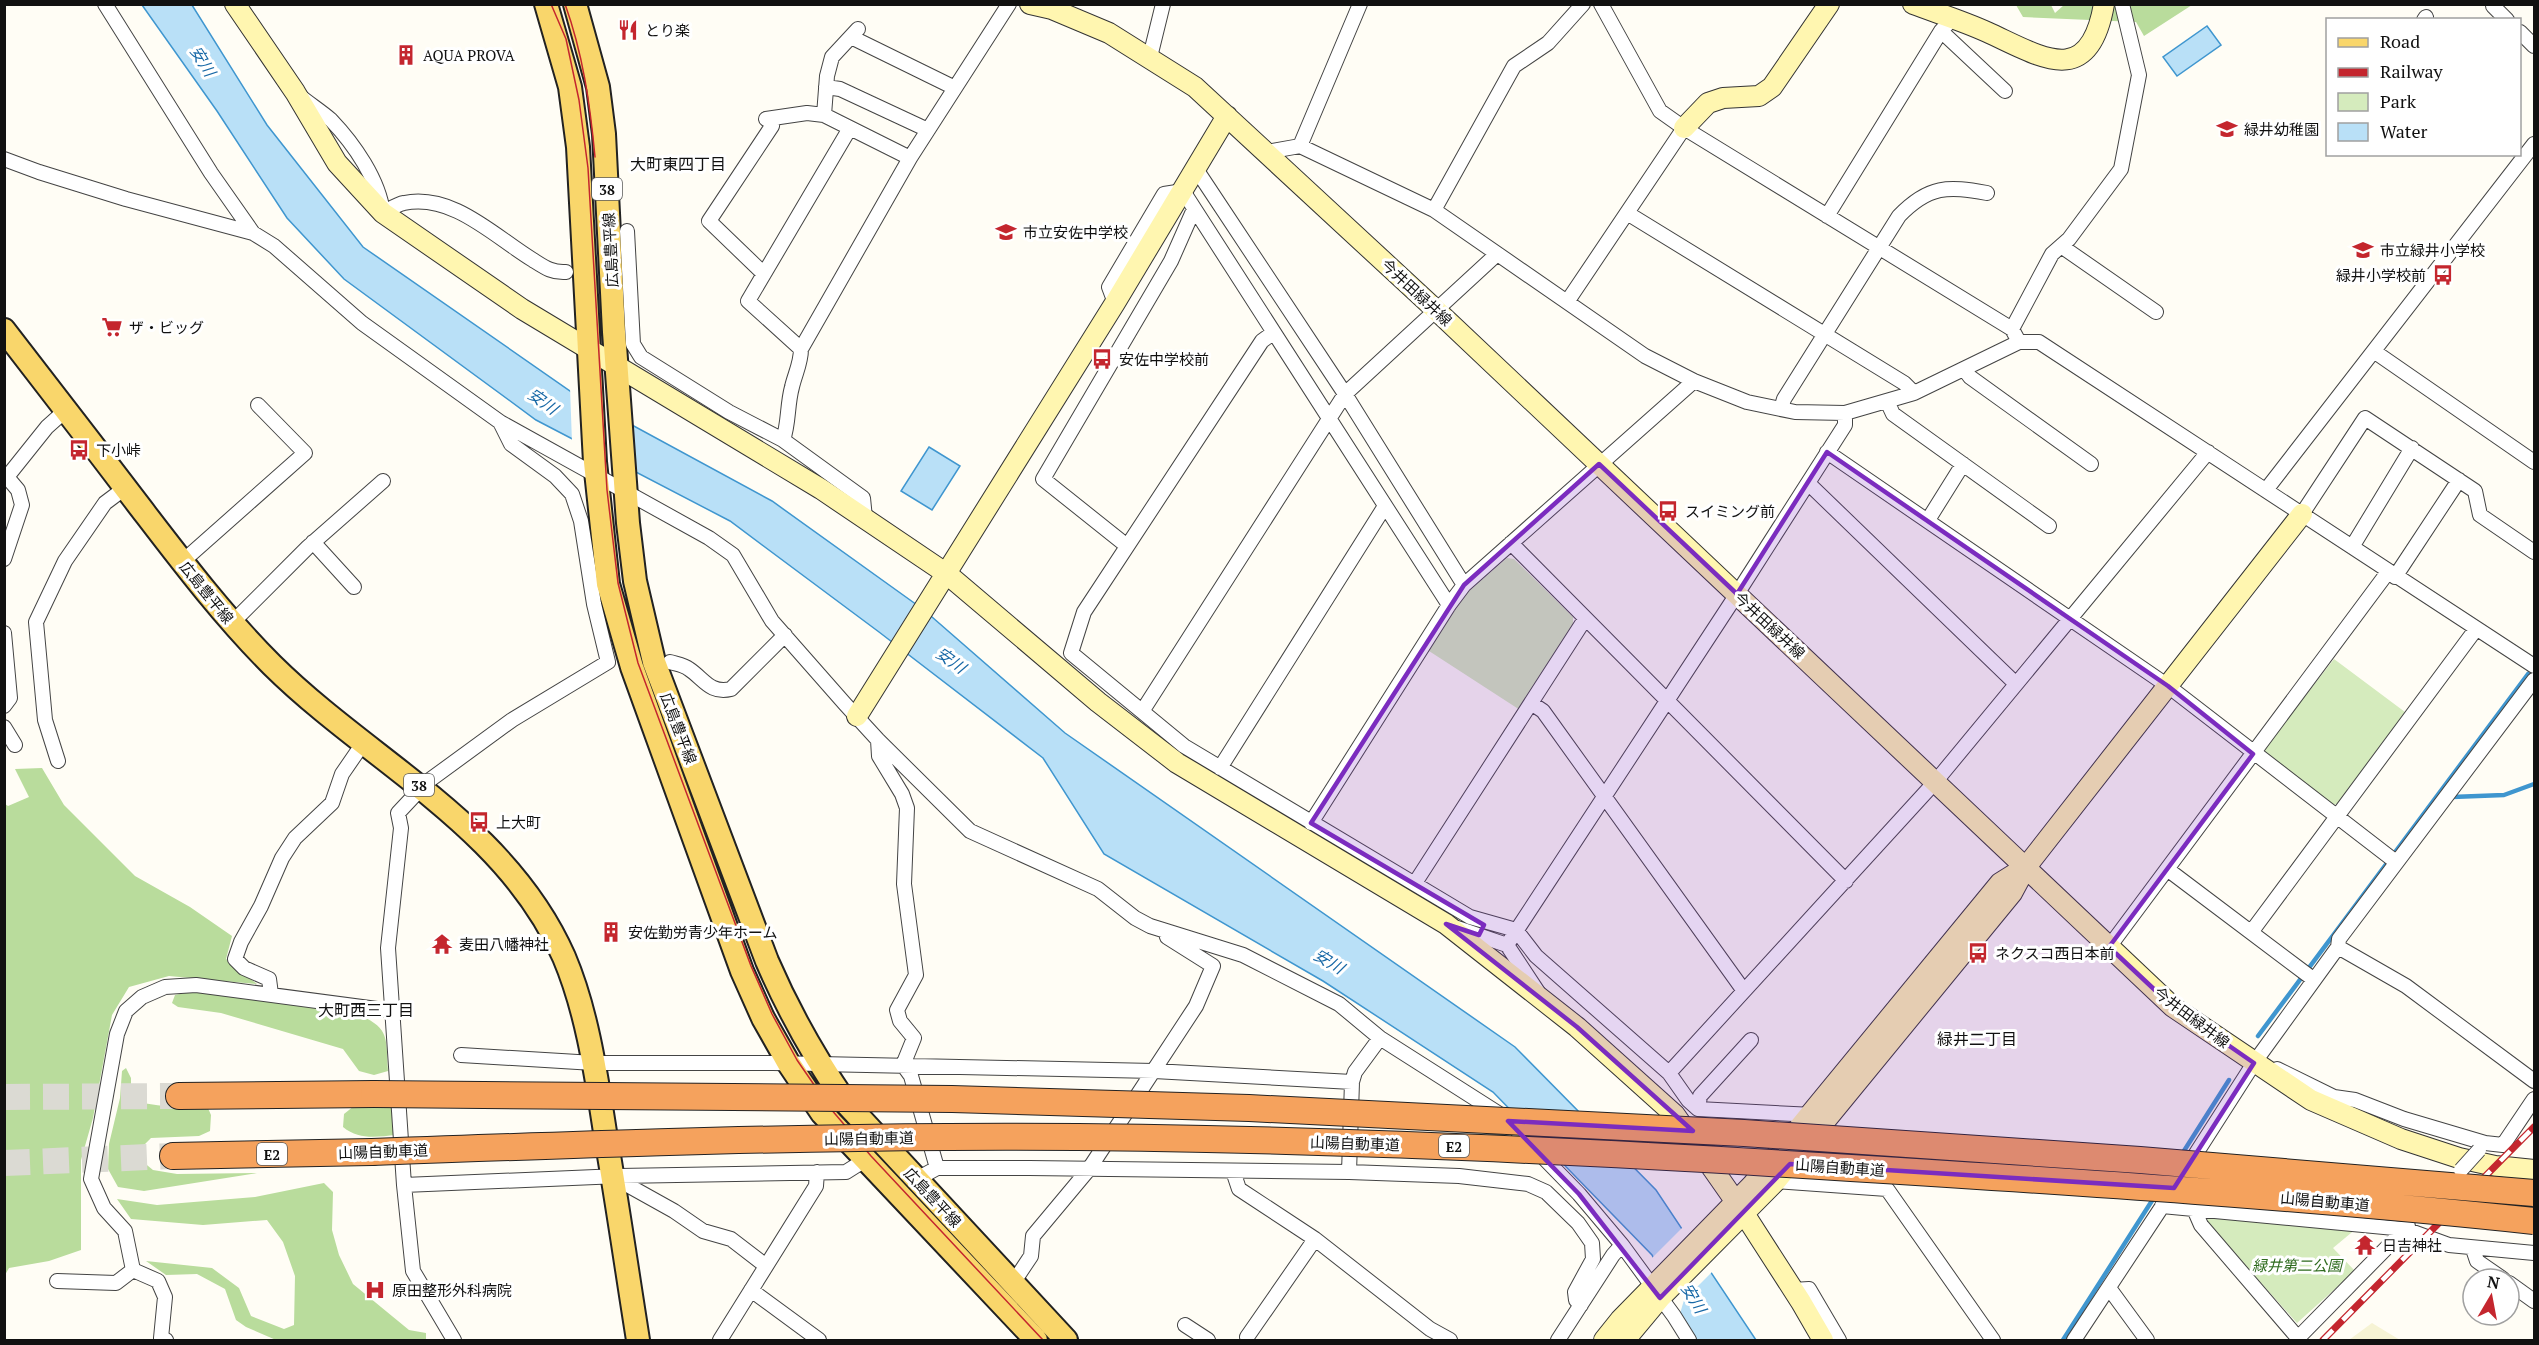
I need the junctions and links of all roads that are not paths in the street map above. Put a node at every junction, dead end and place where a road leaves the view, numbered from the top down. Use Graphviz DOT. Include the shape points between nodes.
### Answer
graph roads {
  1 [pos="105,4"];
  2 [pos="235,4"];
  3 [pos="546,4"];
  4 [pos="575,4"];
  5 [pos="1009,4"];
  6 [pos="1030,4"];
  7 [pos="1162,4"];
  8 [pos="1360,4"];
  9 [pos="1583,4"];
  10 [pos="1601,4"];
  11 [pos="1829,4"];
  12 [pos="1913,4"];
  13 [pos="2104,4"];
  14 [pos="2122,4"];
  15 [pos="2493,6"];
  16 [pos="1052,7"];
  17 [pos="2505,18"];
  18 [pos="1947,25"];
  19 [pos="2521,33"];
  20 [pos="2535,46"];
  21 [pos="1150,57"];
  22 [pos="826,87"];
  23 [pos="955,88"];
  24 [pos="2005,91"];
  25 [pos="824,115"];
  26 [pos="1227,116"];
  27 [pos="850,128"];
  28 [pos="1684,128"];
  29 [pos="928,130"];
  30 [pos="2535,144"];
  31 [pos="1300,146"];
  32 [pos="1268,152"];
  33 [pos="2521,155"];
  34 [pos="2519,157"];
  35 [pos="910,158"];
  36 [pos="4,159"];
  37 [pos="1196,168"];
  38 [pos="1183,191"];
  39 [pos="1987,193"];
  40 [pos="1194,209"];
  41 [pos="1434,210"];
  42 [pos="383,213"];
  43 [pos="1627,213"];
  44 [pos="1827,216"];
  45 [pos="627,231"];
  46 [pos="253,233"];
  47 [pos="2061,246"];
  48 [pos="1879,248"];
  49 [pos="1497,254"];
  50 [pos="566,272"];
  51 [pos="764,274"];
  52 [pos="1568,302"];
  53 [pos="1436,310"];
  54 [pos="2156,312"];
  55 [pos="2012,329"];
  56 [pos="4,330"];
  57 [pos="1273,333"];
  58 [pos="1825,334"];
  59 [pos="2019,342"];
  60 [pos="801,349"];
  61 [pos="2375,352"];
  62 [pos="589,354"];
  63 [pos="1964,369"];
  64 [pos="618,371"];
  65 [pos="1694,381"];
  66 [pos="1914,393"];
  67 [pos="1345,394"];
  68 [pos="1887,401"];
  69 [pos="258,405"];
  70 [pos="1781,409"];
  71 [pos="66,410"];
  72 [pos="1845,412"];
  73 [pos="1328,419"];
  74 [pos="500,422"];
  75 [pos="783,440"];
  76 [pos="2412,448"];
  77 [pos="1827,452"];
  78 [pos="2208,452"];
  79 [pos="2535,462"];
  80 [pos="1599,464"];
  81 [pos="1963,464"];
  82 [pos="2091,464"];
  83 [pos="596,469"];
  84 [pos="2459,480"];
  85 [pos="383,481"];
  86 [pos="625,483"];
  87 [pos="1808,483"];
  88 [pos="125,488"];
  89 [pos="2266,490"];
  90 [pos="1385,506"];
  91 [pos="2302,514"];
  92 [pos="865,518"];
  93 [pos="1928,520"];
  94 [pos="2049,526"];
  95 [pos="313,542"];
  96 [pos="1511,543"];
  97 [pos="1127,546"];
  98 [pos="2352,547"];
  99 [pos="2535,552"];
  100 [pos="4,559"];
  101 [pos="182,562"];
  102 [pos="2392,574"];
  103 [pos="945,577"];
  104 [pos="1464,585"];
  105 [pos="354,587"];
  106 [pos="1737,594"];
  107 [pos="1449,605"];
  108 [pos="2072,618"];
  109 [pos="1585,619"];
  110 [pos="232,623"];
  111 [pos="2476,629"];
  112 [pos="4,633"];
  113 [pos="785,635"];
  114 [pos="2533,661"];
  115 [pos="670,662"];
  116 [pos="2535,680"];
  117 [pos="2016,684"];
  118 [pos="2168,686"];
  119 [pos="1667,701"];
  120 [pos="1531,703"];
  121 [pos="4,706"];
  122 [pos="1143,710"];
  123 [pos="857,716"];
  124 [pos="4,727"];
  125 [pos="878,740"];
  126 [pos="364,742"];
  127 [pos="15,745"];
  128 [pos="2253,753"];
  129 [pos="58,762"];
  130 [pos="1220,768"];
  131 [pos="1936,781"];
  132 [pos="422,787"];
  133 [pos="1604,797"];
  134 [pos="2335,817"];
  135 [pos="1311,823"];
  136 [pos="2396,862"];
  137 [pos="2026,867"];
  138 [pos="2167,869"];
  139 [pos="1846,881"];
  140 [pos="1415,883"];
  141 [pos="1446,924"];
  142 [pos="1150,926"];
  143 [pos="1516,930"];
  144 [pos="2252,931"];
  145 [pos="1507,945"];
  146 [pos="2338,946"];
  147 [pos="2109,947"];
  148 [pos="2313,979"];
  149 [pos="1744,991"];
  150 [pos="271,994"];
  151 [pos="1540,998"];
  152 [pos="392,1011"];
  153 [pos="1380,1038"];
  154 [pos="1750,1040"];
  155 [pos="460,1055"];
  156 [pos="594,1063"];
  157 [pos="2254,1063"];
  158 [pos="789,1064"];
  159 [pos="819,1064"];
  160 [pos="903,1065"];
  161 [pos="1154,1071"];
  162 [pos="1669,1073"];
  163 [pos="2535,1081"];
  164 [pos="1352,1082"];
  165 [pos="179,1096"];
  166 [pos="2535,1099"];
  167 [pos="1698,1109"];
  168 [pos="1818,1117"];
  169 [pos="2482,1146"];
  170 [pos="173,1156"];
  171 [pos="865,1160"];
  172 [pos="937,1168"];
  173 [pos="1089,1169"];
  174 [pos="2535,1170"];
  175 [pos="1233,1172"];
  176 [pos="1349,1172"];
  177 [pos="817,1173"];
  178 [pos="613,1178"];
  179 [pos="917,1179"];
  180 [pos="1776,1181"];
  181 [pos="404,1185"];
  182 [pos="2535,1193"];
  183 [pos="2162,1206"];
  184 [pos="2194,1209"];
  185 [pos="1736,1214"];
  186 [pos="2535,1221"];
  187 [pos="2405,1229"];
  188 [pos="1315,1239"];
  189 [pos="1622,1245"];
  190 [pos="2473,1249"];
  191 [pos="2535,1253"];
  192 [pos="766,1266"];
  193 [pos="2487,1267"];
  194 [pos="133,1270"];
  195 [pos="57,1281"];
  196 [pos="1013,1283"];
  197 [pos="2109,1288"];
  198 [pos="752,1290"];
  199 [pos="1659,1290"];
  200 [pos="1793,1290"];
  201 [pos="2521,1291"];
  202 [pos="2535,1301"];
  203 [pos="1581,1305"];
  204 [pos="1185,1325"];
  205 [pos="1247,1337"];
  206 [pos="1029,1338"];
  207 [pos="2297,1339"];
  208 [pos="166,1341"];
  209 [pos="454,1341"];
  210 [pos="638,1341"];
  211 [pos="720,1341"];
  212 [pos="819,1341"];
  213 [pos="1066,1341"];
  214 [pos="1208,1341"];
  215 [pos="1450,1341"];
  216 [pos="1558,1341"];
  217 [pos="1604,1341"];
  218 [pos="1625,1341"];
  219 [pos="1689,1341"];
  220 [pos="1823,1341"];
  221 [pos="1839,1341"];
  222 [pos="1993,1341"];
  223 [pos="2074,1341"];
  224 [pos="2147,1341"];
  1 -- 46 [label="street"];
  2 -- 42 [label="street" via="337,163"];
  3 -- 62 [label="main road, 広島豊平線 / 38" via="572,96"];
  4 -- 64 [label="main road, 広島豊平線 / 38" via="598,87 604,134"];
  5 -- 23 [label="street"];
  6 -- 16 [label="street, 今井田緑井線"];
  7 -- 21 [label="street"];
  8 -- 31 [label="street"];
  9 -- 41 [label="street" via="1548,43 1514,66"];
  10 -- 28 [label="street" via="1660,111"];
  11 -- 28 [label="street" via="1772,87 1759,96 1708,103"];
  12 -- 18 [label="street"];
  13 -- 18 [label="street" via="2102,20 2092,41 2078,56 2062,61 2035,56 1987,32"];
  14 -- 47 [label="street" via="2139,75 2121,169"];
  15 -- 17 [label="street"];
  16 -- 21 [label="street, 今井田緑井線"];
  18 -- 24 [label="street"];
  18 -- 44 [label="street"];
  19 -- 20 [label="street"];
  21 -- 26 [label="street, 今井田緑井線" via="1195,87"];
  22 -- 23 [label="street" via="832,57 854,33"];
  22 -- 25 [label="street"];
  22 -- 29 [label="street" via="840,89"];
  23 -- 29 [label="street"];
  25 -- 27 [label="street"];
  25 -- 51 [label="street" via="770,118 772,126 709,221"];
  26 -- 32 [label="street, 今井田緑井線"];
  26 -- 37 [label="street"];
  27 -- 35 [label="street"];
  27 -- 51 [label="street"];
  28 -- 43 [label="street"];
  28 -- 44 [label="street"];
  29 -- 35 [label="street"];
  30 -- 33 [label="street"];
  31 -- 32 [label="street"];
  31 -- 41 [label="street"];
  32 -- 53 [label="street, 今井田緑井線"];
  34 -- 61 [label="street"];
  35 -- 60 [label="street"];
  36 -- 46 [label="street" via="126,199"];
  37 -- 38 [label="street"];
  37 -- 67 [label="street"];
  38 -- 40 [label="street"];
  38 -- 103 [label="street"];
  39 -- 48 [label="street" via="1941,188 1908,207"];
  40 -- 57 [label="street"];
  40 -- 97 [label="street" via="1171,261 1043,479"];
  41 -- 49 [label="street"];
  42 -- 50 [label="street" via="404,203 433,204 464,213 555,273"];
  42 -- 62 [label="street"];
  43 -- 52 [label="street"];
  43 -- 58 [label="street"];
  44 -- 48 [label="street"];
  45 -- 75 [label="street" via="633,344 641,357 729,412"];
  46 -- 74 [label="street" via="274,246 362,323"];
  47 -- 54 [label="street"];
  47 -- 55 [label="street" via="2052,254"];
  48 -- 55 [label="street"];
  48 -- 58 [label="street"];
  49 -- 52 [label="street"];
  49 -- 53 [label="street"];
  51 -- 60 [label="street" via="748,301"];
  52 -- 65 [label="street" via="1644,356"];
  53 -- 67 [label="street"];
  53 -- 80 [label="street, 今井田緑井線"];
  55 -- 59 [label="street"];
  56 -- 71 [label="main road, 広島豊平線 / 38"];
  57 -- 73 [label="street"];
  57 -- 97 [label="street" via="1262,341"];
  58 -- 66 [label="street"];
  58 -- 70 [label="street"];
  59 -- 63 [label="street"];
  59 -- 78 [label="street" via="2039,342"];
  60 -- 75 [label="street"];
  61 -- 79 [label="street"];
  61 -- 89 [label="street"];
  62 -- 64 [label="street"];
  62 -- 83 [label="main road, 広島豊平線 / 38"];
  63 -- 66 [label="street"];
  63 -- 82 [label="street"];
  64 -- 86 [label="main road, 広島豊平線 / 38"];
  64 -- 92 [label="street"];
  65 -- 70 [label="street" via="1747,402"];
  65 -- 80 [label="street"];
  66 -- 68 [label="street"];
  67 -- 73 [label="street"];
  67 -- 104 [label="street"];
  68 -- 72 [label="street"];
  68 -- 81 [label="street" via="1893,414"];
  69 -- 101 [label="street" via="305,453"];
  70 -- 72 [label="street"];
  71 -- 88 [label="main road, 広島豊平線 / 38"];
  71 -- 100 [label="street" via="47,427 7,477 18,490 22,505"];
  72 -- 77 [label="street" via="1845,426"];
  73 -- 90 [label="street"];
  73 -- 122 [label="street"];
  74 -- 83 [label="street"];
  74 -- 132 [label="street" via="511,444 555,476 572,494 610,662 512,720"];
  75 -- 92 [label="street" via="863,498"];
  76 -- 84 [label="street"];
  76 -- 91 [label="street" via="2365,418"];
  76 -- 98 [label="street"];
  77 -- 87 [label="street"];
  77 -- 93 [label="street"];
  78 -- 89 [label="street"];
  78 -- 108 [label="street"];
  80 -- 96 [label="street"];
  80 -- 106 [label="street, 今井田緑井線"];
  81 -- 93 [label="street"];
  81 -- 94 [label="street"];
  83 -- 86 [label="street"];
  83 -- 158 [label="main road, 広島豊平線 / 38" via="608,584 632,667 742,971"];
  84 -- 99 [label="street" via="2475,491 2480,515"];
  84 -- 102 [label="street"];
  85 -- 95 [label="street"];
  86 -- 113 [label="street" via="733,555 772,621"];
  86 -- 159 [label="main road, 広島豊平線 / 38" via="635,581 654,662 767,961 785,1004"];
  87 -- 106 [label="street"];
  87 -- 117 [label="street"];
  88 -- 101 [label="main road, 広島豊平線 / 38"];
  88 -- 129 [label="street" via="105,503 65,561 36,622 45,720"];
  89 -- 91 [label="street"];
  90 -- 107 [label="street"];
  90 -- 130 [label="street"];
  91 -- 98 [label="street"];
  91 -- 118 [label="street"];
  92 -- 103 [label="street"];
  93 -- 108 [label="street"];
  95 -- 105 [label="street"];
  95 -- 110 [label="street"];
  96 -- 104 [label="street"];
  96 -- 109 [label="street"];
  97 -- 122 [label="street" via="1084,612 1071,653"];
  98 -- 102 [label="street"];
  101 -- 110 [label="main road, 広島豊平線 / 38"];
  102 -- 111 [label="street"];
  102 -- 128 [label="street"];
  103 -- 123 [label="street"];
  103 -- 141 [label="street" via="1177,763"];
  104 -- 107 [label="street"];
  106 -- 119 [label="street"];
  106 -- 131 [label="street, 今井田緑井線"];
  107 -- 135 [label="street"];
  108 -- 117 [label="street"];
  108 -- 118 [label="street"];
  109 -- 119 [label="street"];
  109 -- 120 [label="street"];
  110 -- 126 [label="main road, 広島豊平線 / 38" via="275,667"];
  111 -- 114 [label="street"];
  111 -- 134 [label="street"];
  112 -- 121 [label="street" via="10,698"];
  113 -- 115 [label="street" via="731,689 712,688 687,667"];
  113 -- 123 [label="street"];
  116 -- 136 [label="street"];
  117 -- 131 [label="street"];
  118 -- 128 [label="street"];
  118 -- 137 [label="street"];
  119 -- 133 [label="street"];
  119 -- 139 [label="street"];
  120 -- 133 [label="street" via="1543,711"];
  120 -- 140 [label="street"];
  122 -- 130 [label="street" via="1184,746"];
  123 -- 125 [label="street"];
  124 -- 127 [label="street"];
  125 -- 142 [label="street" via="970,831 1098,889"];
  125 -- 160 [label="street" via="879,756 907,808 904,884 916,975 897,1010 900,1021 914,1038"];
  126 -- 132 [label="main road, 広島豊平線 / 38"];
  126 -- 150 [label="street" via="342,774 332,803 295,838 282,858 241,942 235,959 244,968 269,979"];
  128 -- 134 [label="street"];
  128 -- 138 [label="street"];
  130 -- 135 [label="street"];
  131 -- 137 [label="street, 今井田緑井線"];
  131 -- 139 [label="street"];
  132 -- 152 [label="street" via="398,813 401,828 387,948"];
  132 -- 156 [label="main road, 広島豊平線 / 38" via="489,849 543,918 564,957"];
  133 -- 143 [label="street"];
  133 -- 149 [label="street"];
  134 -- 136 [label="street"];
  134 -- 144 [label="street"];
  135 -- 140 [label="street"];
  136 -- 146 [label="street" via="2339,939"];
  137 -- 147 [label="street, 今井田緑井線"];
  137 -- 168 [label="street" via="2012,893"];
  138 -- 144 [label="street"];
  138 -- 147 [label="street"];
  139 -- 149 [label="street"];
  140 -- 143 [label="street" via="1470,916"];
  141 -- 145 [label="street"];
  141 -- 151 [label="street"];
  142 -- 153 [label="street" via="1243,955 1339,1004"];
  142 -- 161 [label="street" via="1213,966 1196,1006"];
  143 -- 145 [label="street"];
  143 -- 162 [label="street" via="1536,956"];
  144 -- 148 [label="street"];
  145 -- 151 [label="street"];
  146 -- 148 [label="street"];
  146 -- 163 [label="street" via="2406,986"];
  147 -- 157 [label="street, 今井田緑井線" via="2174,1007"];
  148 -- 157 [label="street"];
  149 -- 162 [label="street"];
  150 -- 152 [label="street"];
  150 -- 194 [label="street" via="196,985 165,987 142,997 126,1011 117,1034 91,1179 104,1208 125,1231"];
  151 -- 185 [label="street" via="1675,1115"];
  152 -- 181 [label="street"];
  153 -- 164 [label="street"];
  153 -- 189 [label="street" via="1504,1117"];
  154 -- 167 [label="street" via="1700,1096"];
  155 -- 156 [label="street"];
  156 -- 158 [label="street"];
  156 -- 178 [label="main road, 広島豊平線 / 38"];
  157 -- 169 [label="street" via="2283,1071 2334,1097 2355,1100"];
  157 -- 174 [label="street, 今井田緑井線" via="2311,1100 2401,1139 2459,1158"];
  157 -- 183 [label="street"];
  158 -- 159 [label="street"];
  158 -- 171 [label="main road, 広島豊平線 / 38" via="822,1113"];
  159 -- 160 [label="street"];
  159 -- 179 [label="main road, 広島豊平線 / 38" via="846,1104"];
  160 -- 161 [label="street"];
  160 -- 172 [label="street" via="911,1076"];
  161 -- 164 [label="street"];
  161 -- 173 [label="street"];
  162 -- 167 [label="street"];
  164 -- 176 [label="street"];
  165 -- 182 [label="highway, 山陽自動車道 / E2, bridge" via="374,1094 952,1100 1261,1109 1744,1133 2140,1160"];
  166 -- 169 [label="street" via="2503,1145"];
  167 -- 168 [label="street"];
  168 -- 180 [label="street"];
  168 -- 185 [label="street"];
  169 -- 187 [label="street, bridge"];
  170 -- 186 [label="highway, 山陽自動車道 / E2, bridge" via="953,1137 1250,1140 1456,1146 2139,1185"];
  171 -- 177 [label="street" via="846,1172"];
  171 -- 206 [label="main road, 広島豊平線 / 38"];
  172 -- 173 [label="street"];
  172 -- 179 [label="street"];
  173 -- 175 [label="street"];
  173 -- 196 [label="street" via="1033,1236 1031,1257"];
  175 -- 176 [label="street"];
  175 -- 188 [label="street" via="1239,1189"];
  176 -- 203 [label="street" via="1459,1176 1528,1184 1546,1192 1592,1243 1593,1259 1575,1292"];
  177 -- 178 [label="street"];
  177 -- 192 [label="street" via="816,1186"];
  178 -- 181 [label="street"];
  178 -- 192 [label="street" via="703,1231 731,1239"];
  178 -- 210 [label="main road, 広島豊平線 / 38"];
  179 -- 196 [label="main road, 広島豊平線 / 38"];
  180 -- 185 [label="street"];
  180 -- 222 [label="street" via="1887,1189"];
  181 -- 209 [label="street" via="413,1271"];
  183 -- 184 [label="street"];
  183 -- 197 [label="street"];
  184 -- 187 [label="street"];
  184 -- 207 [label="street" via="2201,1225"];
  185 -- 199 [label="street"];
  185 -- 200 [label="street"];
  187 -- 190 [label="street"];
  187 -- 207 [label="street"];
  188 -- 205 [label="street"];
  188 -- 215 [label="street"];
  189 -- 199 [label="street"];
  189 -- 203 [label="street"];
  190 -- 191 [label="street"];
  190 -- 193 [label="street" via="2478,1261"];
  192 -- 198 [label="street"];
  194 -- 195 [label="street" via="116,1283"];
  194 -- 208 [label="street" via="159,1281 165,1297 161,1338"];
  196 -- 213 [label="main road, 広島豊平線 / 38"];
  197 -- 223 [label="street"];
  197 -- 224 [label="street"];
  198 -- 211 [label="street"];
  198 -- 212 [label="street"];
  199 -- 217 [label="street"];
  199 -- 218 [label="street"];
  199 -- 219 [label="street"];
  200 -- 220 [label="street"];
  200 -- 221 [label="street" via="1809,1289"];
  201 -- 202 [label="street"];
  203 -- 216 [label="street"];
  204 -- 214 [label="street"];
}
